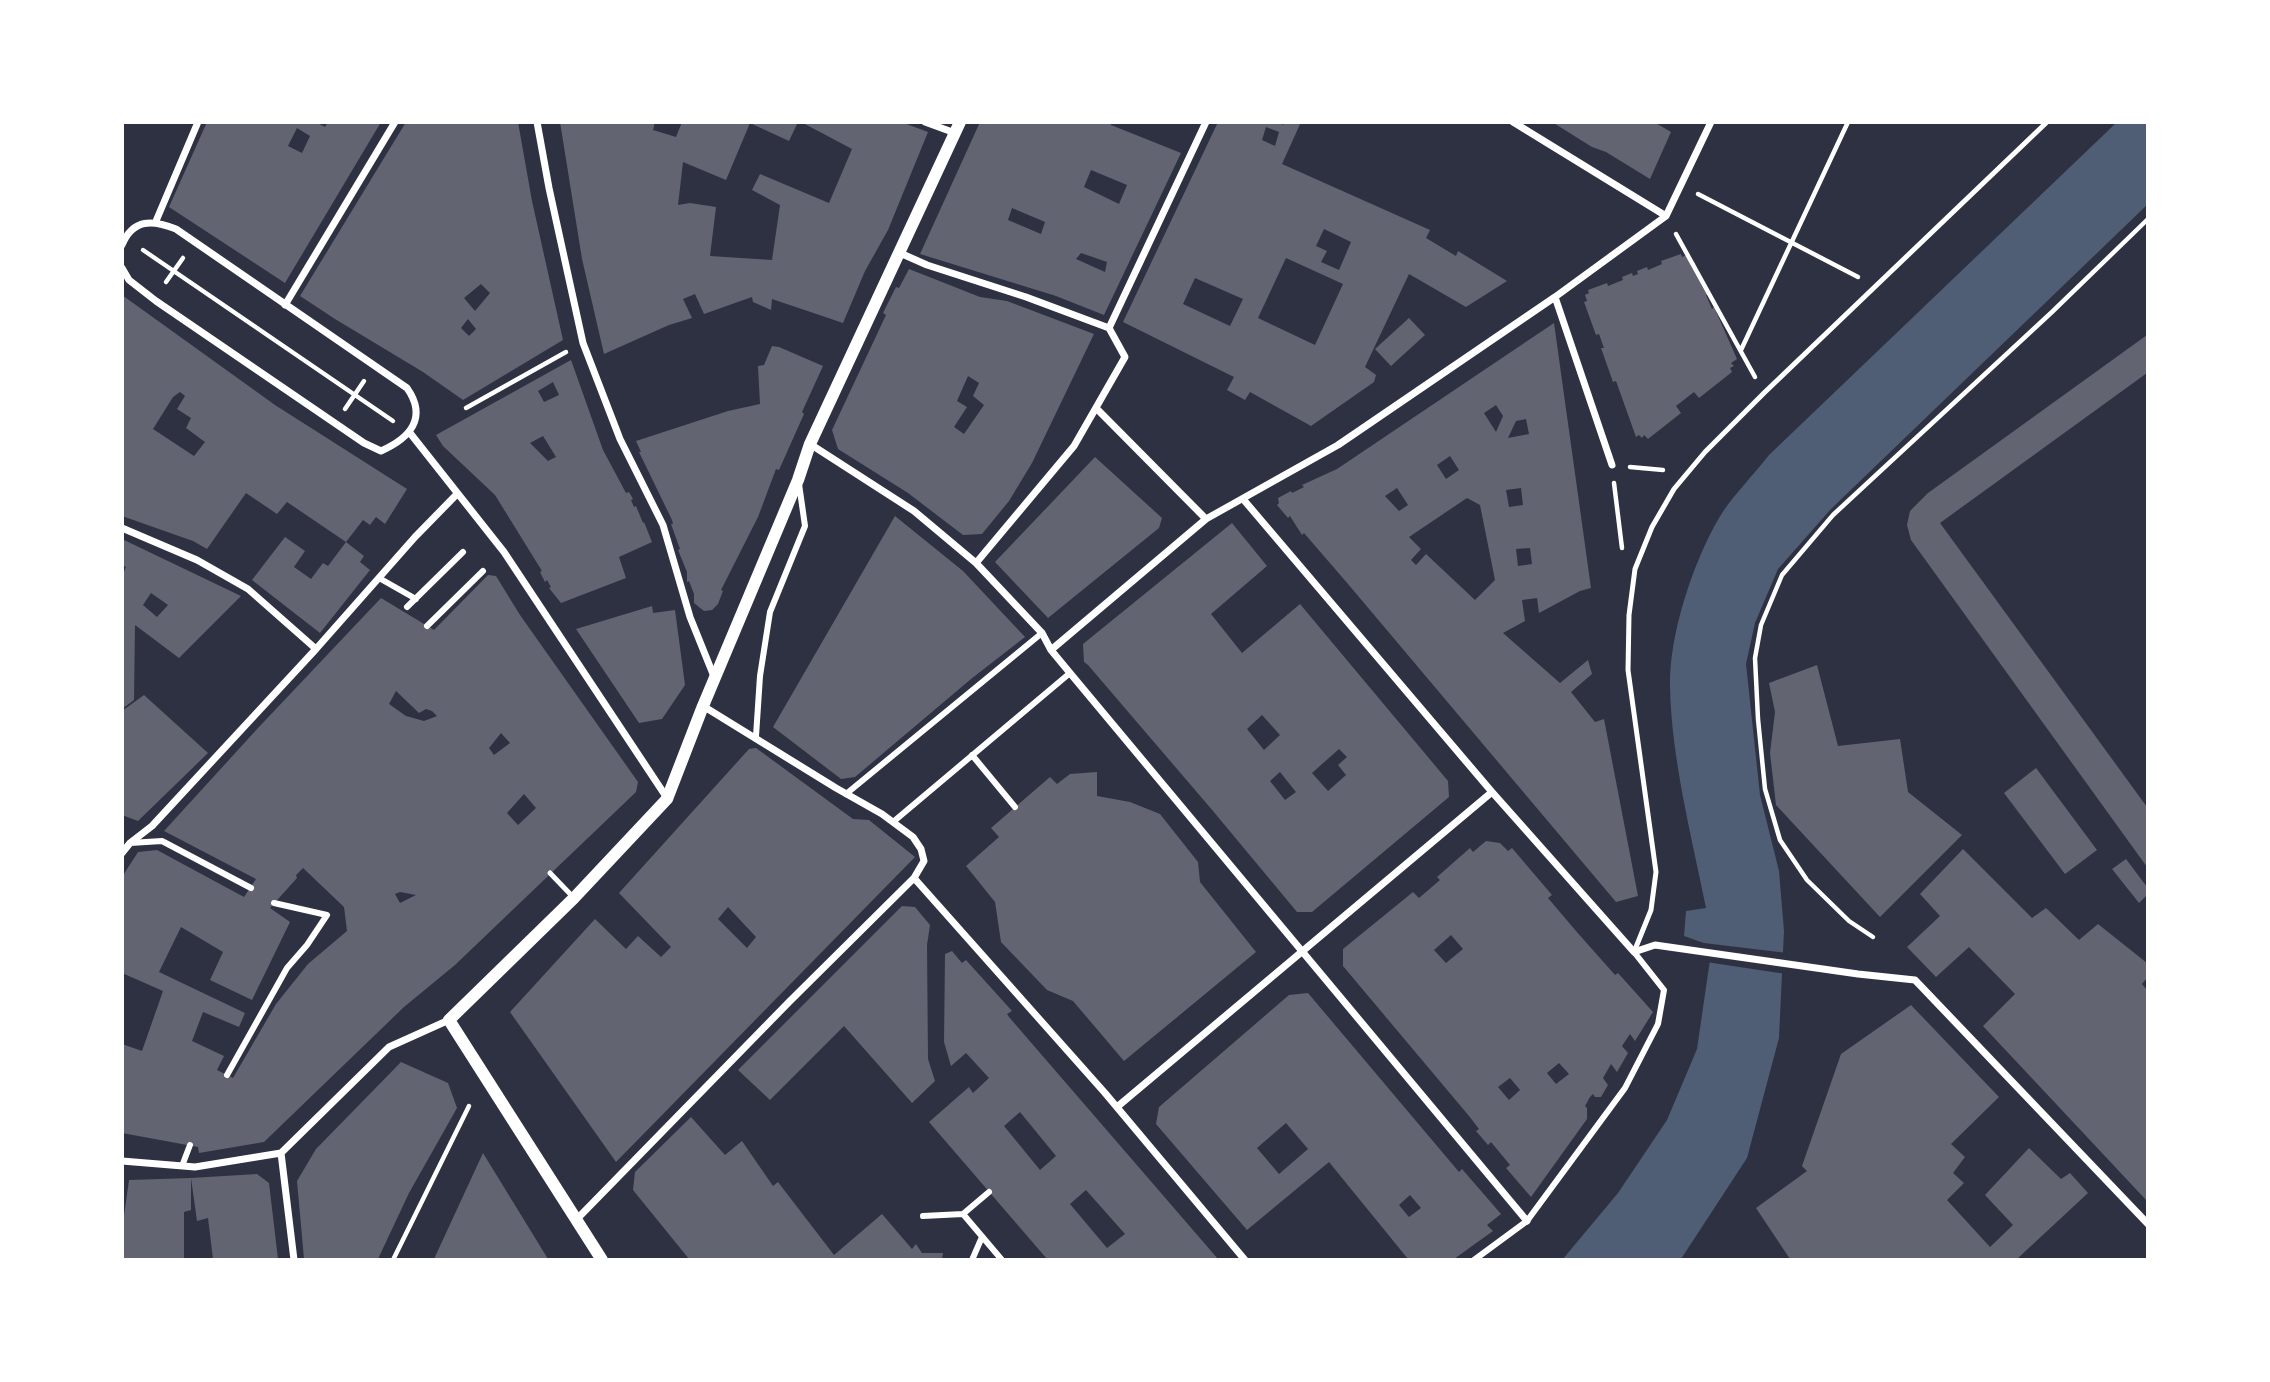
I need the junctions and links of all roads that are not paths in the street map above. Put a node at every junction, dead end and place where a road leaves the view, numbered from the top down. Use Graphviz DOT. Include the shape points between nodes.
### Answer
graph roads {
  1 [pos="198,122"];
  2 [pos="395,122"];
  3 [pos="537,122"];
  4 [pos="925,122"];
  5 [pos="1206,122"];
  6 [pos="1513,122"];
  7 [pos="1711,122"];
  8 [pos="2047,122"];
  9 [pos="958,128"];
  10 [pos="1666,216"];
  11 [pos="156,221"];
  12 [pos="123,240"];
  13 [pos="900,253"];
  14 [pos="122,268"];
  15 [pos="1555,297"];
  16 [pos="285,305"];
  17 [pos="1109,328"];
  18 [pos="1096,408"];
  19 [pos="410,433"];
  20 [pos="810,444"];
  21 [pos="1612,465"];
  22 [pos="798,480"];
  23 [pos="457,494"];
  24 [pos="1242,499"];
  25 [pos="1206,519"];
  26 [pos="122,528"];
  27 [pos="463,552"];
  28 [pos="976,564"];
  29 [pos="483,571"];
  30 [pos="379,578"];
  31 [pos="416,599"];
  32 [pos="407,607"];
  33 [pos="427,626"];
  34 [pos="1042,633"];
  35 [pos="316,649"];
  36 [pos="1051,650"];
  37 [pos="1070,673"];
  38 [pos="715,680"];
  39 [pos="703,706"];
  40 [pos="755,736"];
  41 [pos="972,755"];
  42 [pos="1492,792"];
  43 [pos="846,794"];
  44 [pos="667,799"];
  45 [pos="1015,807"];
  46 [pos="893,822"];
  47 [pos="126,842"];
  48 [pos="122,853"];
  49 [pos="550,873"];
  50 [pos="914,878"];
  51 [pos="251,888"];
  52 [pos="574,898"];
  53 [pos="274,903"];
  54 [pos="1304,952"];
  55 [pos="1634,952"];
  56 [pos="449,1020"];
  57 [pos="227,1075"];
  58 [pos="1117,1107"];
  59 [pos="190,1145"];
  60 [pos="281,1153"];
  61 [pos="122,1161"];
  62 [pos="182,1166"];
  63 [pos="989,1192"];
  64 [pos="963,1214"];
  65 [pos="923,1216"];
  66 [pos="577,1219"];
  67 [pos="1527,1221"];
  68 [pos="2147,1224"];
  69 [pos="982,1237"];
  70 [pos="293,1259"];
  71 [pos="602,1259"];
  72 [pos="972,1259"];
  73 [pos="1002,1259"];
  74 [pos="1245,1259"];
  75 [pos="1474,1259"];
  1 -- 11 [label="street"];
  2 -- 16 [label="street"];
  3 -- 38 [label="street" via="583,343 620,439 663,525 690,617"];
  4 -- 9 [label="street"];
  5 -- 17 [label="street"];
  6 -- 10 [label="street"];
  7 -- 10 [label="street"];
  8 -- 55 [label="lane" via="1764,393 1688,472 1652,527 1635,569 1629,615 1628,670 1656,872 1651,910"];
  9 -- 13 [label="street"];
  10 -- 15 [label="street"];
  11 -- 12 [label="street" via="145,223"];
  11 -- 16 [label="street" via="176,229"];
  13 -- 17 [label="street"];
  13 -- 20 [label="street"];
  14 -- 19 [label="street" via="156,302 364,443 381,451"];
  15 -- 21 [label="street"];
  15 -- 24 [label="street" via="1338,445"];
  16 -- 19 [label="street" via="407,388 417,411"];
  17 -- 18 [label="street" via="1125,357"];
  18 -- 25 [label="street"];
  18 -- 28 [label="street" via="1074,446"];
  19 -- 23 [label="street"];
  20 -- 22 [label="street"];
  20 -- 28 [label="street" via="914,511"];
  22 -- 38 [label="street"];
  22 -- 40 [label="street" via="805,526 770,612"];
  23 -- 30 [label="street"];
  23 -- 44 [label="street" via="503,552"];
  24 -- 25 [label="street"];
  24 -- 42 [label="street"];
  25 -- 36 [label="street"];
  26 -- 35 [label="street" via="197,560 248,589"];
  27 -- 31 [label="street"];
  28 -- 34 [label="street"];
  29 -- 33 [label="street"];
  30 -- 31 [label="street"];
  30 -- 35 [label="street"];
  31 -- 32 [label="street"];
  34 -- 36 [label="street"];
  34 -- 43 [label="street"];
  35 -- 47 [label="street" via="152,826"];
  36 -- 37 [label="street"];
  37 -- 41 [label="street"];
  37 -- 54 [label="street"];
  38 -- 39 [label="street"];
  39 -- 40 [label="street"];
  39 -- 44 [label="street"];
  40 -- 43 [label="street"];
  41 -- 45 [label="street"];
  41 -- 46 [label="street"];
  42 -- 54 [label="street"];
  42 -- 55 [label="street"];
  43 -- 46 [label="street"];
  44 -- 52 [label="street"];
  46 -- 50 [label="street" via="914,837 921,849 924,861"];
  47 -- 48 [label="street"];
  47 -- 51 [label="street" via="162,841"];
  49 -- 52 [label="lane"];
  50 -- 58 [label="street"];
  50 -- 66 [label="street"];
  52 -- 56 [label="street"];
  53 -- 57 [label="street" via="327,915 287,968"];
  54 -- 58 [label="street"];
  54 -- 67 [label="street"];
  55 -- 67 [label="street" via="1664,990 1658,1024 1625,1088"];
  55 -- 68 [label="street" via="1655,945 1915,980"];
  56 -- 60 [label="street" via="389,1047"];
  56 -- 66 [label="street"];
  58 -- 74 [label="street"];
  59 -- 62 [label="street"];
  60 -- 62 [label="street"];
  60 -- 70 [label="street"];
  61 -- 62 [label="street"];
  63 -- 64 [label="street"];
  64 -- 65 [label="street"];
  64 -- 69 [label="street"];
  66 -- 71 [label="street"];
  67 -- 75 [label="street"];
  69 -- 72 [label="street"];
  69 -- 73 [label="street"];
}
